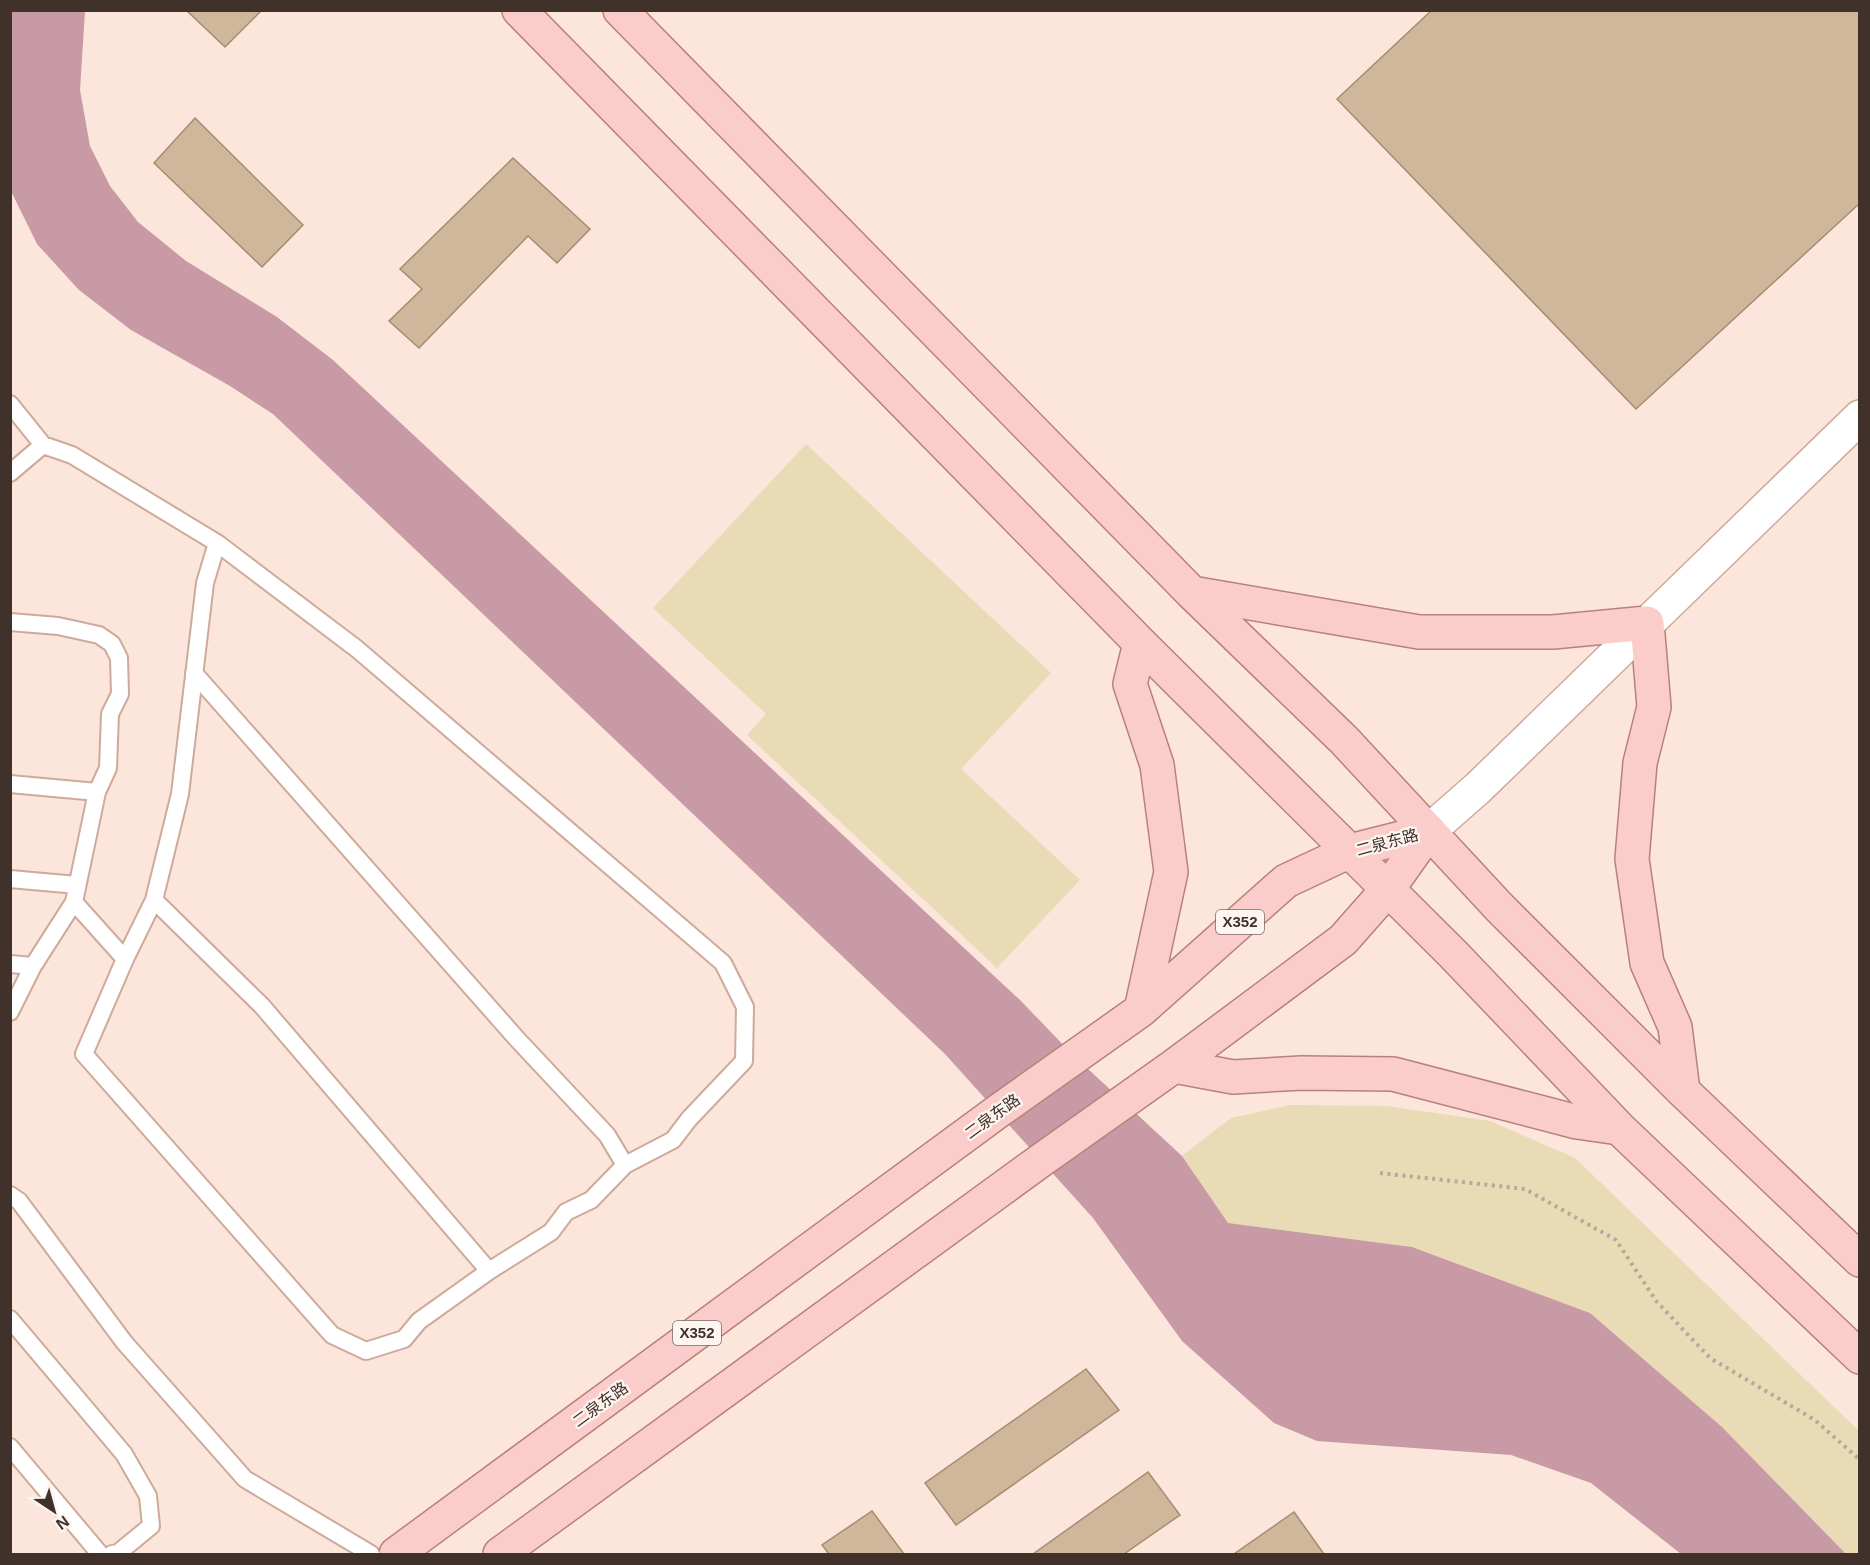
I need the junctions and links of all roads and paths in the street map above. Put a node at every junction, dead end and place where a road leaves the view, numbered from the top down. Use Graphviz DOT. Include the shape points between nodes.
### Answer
graph roads {
  1 [pos="519,10"];
  2 [pos="620,10"];
  3 [pos="10,404"];
  4 [pos="1860,417"];
  5 [pos="43,445"];
  6 [pos="10,473"];
  7 [pos="217,543"];
  8 [pos="1192,592"];
  9 [pos="10,622"];
  10 [pos="1647,623"];
  11 [pos="1140,643"];
  12 [pos="194,673"];
  13 [pos="10,784"];
  14 [pos="97,792"];
  15 [pos="1429,831"];
  16 [pos="1350,851"];
  17 [pos="10,879"];
  18 [pos="77,885"];
  19 [pos="1388,889"];
  20 [pos="154,900"];
  21 [pos="74,902"];
  22 [pos="125,959"];
  23 [pos="10,964"];
  24 [pos="33,966"];
  25 [pos="1142,1010"];
  26 [pos="10,1012"];
  27 [pos="1174,1066"];
  28 [pos="1683,1091"];
  29 [pos="1619,1128"];
  30 [pos="626,1165"];
  31 [pos="1380,1173"];
  32 [pos="10,1194"];
  33 [pos="1860,1260"];
  34 [pos="489,1270"];
  35 [pos="10,1319"];
  36 [pos="1860,1356"];
  37 [pos="10,1447"];
  38 [pos="1860,1460"];
  39 [pos="100,1554"];
  40 [pos="112,1554"];
  41 [pos="371,1554"];
  42 [pos="396,1554"];
  43 [pos="500,1554"];
  1 -- 11 [label="main road"];
  2 -- 8 [label="main road"];
  3 -- 5 [label="lane"];
  4 -- 10 [label="main road"];
  5 -- 6 [label="lane"];
  5 -- 7 [label="lane" via="72,455"];
  7 -- 12 [label="lane" via="205,583"];
  7 -- 30 [label="lane" via="357,650 723,963 745,1007 744,1061 673,1140"];
  8 -- 10 [label="main road" via="1419,632 1553,632"];
  8 -- 15 [label="main road" via="1344,740"];
  9 -- 14 [label="lane" via="99,635 112,644 119,657 120,694 110,714 108,768"];
  10 -- 15 [label="main road"];
  10 -- 28 [label="main road" via="1654,707 1640,763 1632,859 1647,963 1675,1027"];
  11 -- 16 [label="main road"];
  11 -- 25 [label="main road" via="1130,684 1157,765 1171,872"];
  12 -- 20 [label="lane" via="180,794"];
  12 -- 30 [label="lane" via="517,1039 607,1135"];
  13 -- 14 [label="lane"];
  14 -- 18 [label="lane"];
  15 -- 16 [label="main road, 二泉东路 / X352"];
  15 -- 19 [label="main road, 二泉东路"];
  15 -- 28 [label="main road" via="1499,907"];
  16 -- 19 [label="main road"];
  16 -- 25 [label="main road, 二泉东路 / X352" via="1286,881"];
  17 -- 18 [label="lane"];
  18 -- 21 [label="lane"];
  19 -- 27 [label="main road, 二泉东路" via="1343,940"];
  19 -- 29 [label="main road"];
  20 -- 22 [label="lane"];
  20 -- 34 [label="lane" via="262,1006"];
  21 -- 22 [label="lane"];
  21 -- 24 [label="lane"];
  22 -- 34 [label="lane" via="84,1054 332,1335 366,1351 404,1339 419,1321"];
  23 -- 24 [label="lane"];
  24 -- 26 [label="lane"];
  25 -- 42 [label="main road, 二泉东路 / X352" via="997,1112"];
  27 -- 29 [label="main road" via="1233,1077 1393,1074 1577,1122"];
  27 -- 43 [label="main road, 二泉东路"];
  28 -- 33 [label="main road"];
  29 -- 36 [label="main road"];
  30 -- 34 [label="lane" via="591,1200 566,1212 551,1232"];
  31 -- 38 [label="path" via="1525,1189 1616,1240 1657,1302 1710,1358 1815,1420"];
  32 -- 41 [label="lane" via="124,1342 246,1479"];
  35 -- 40 [label="lane" via="124,1454 148,1496 151,1526"];
  37 -- 39 [label="lane"];
}
